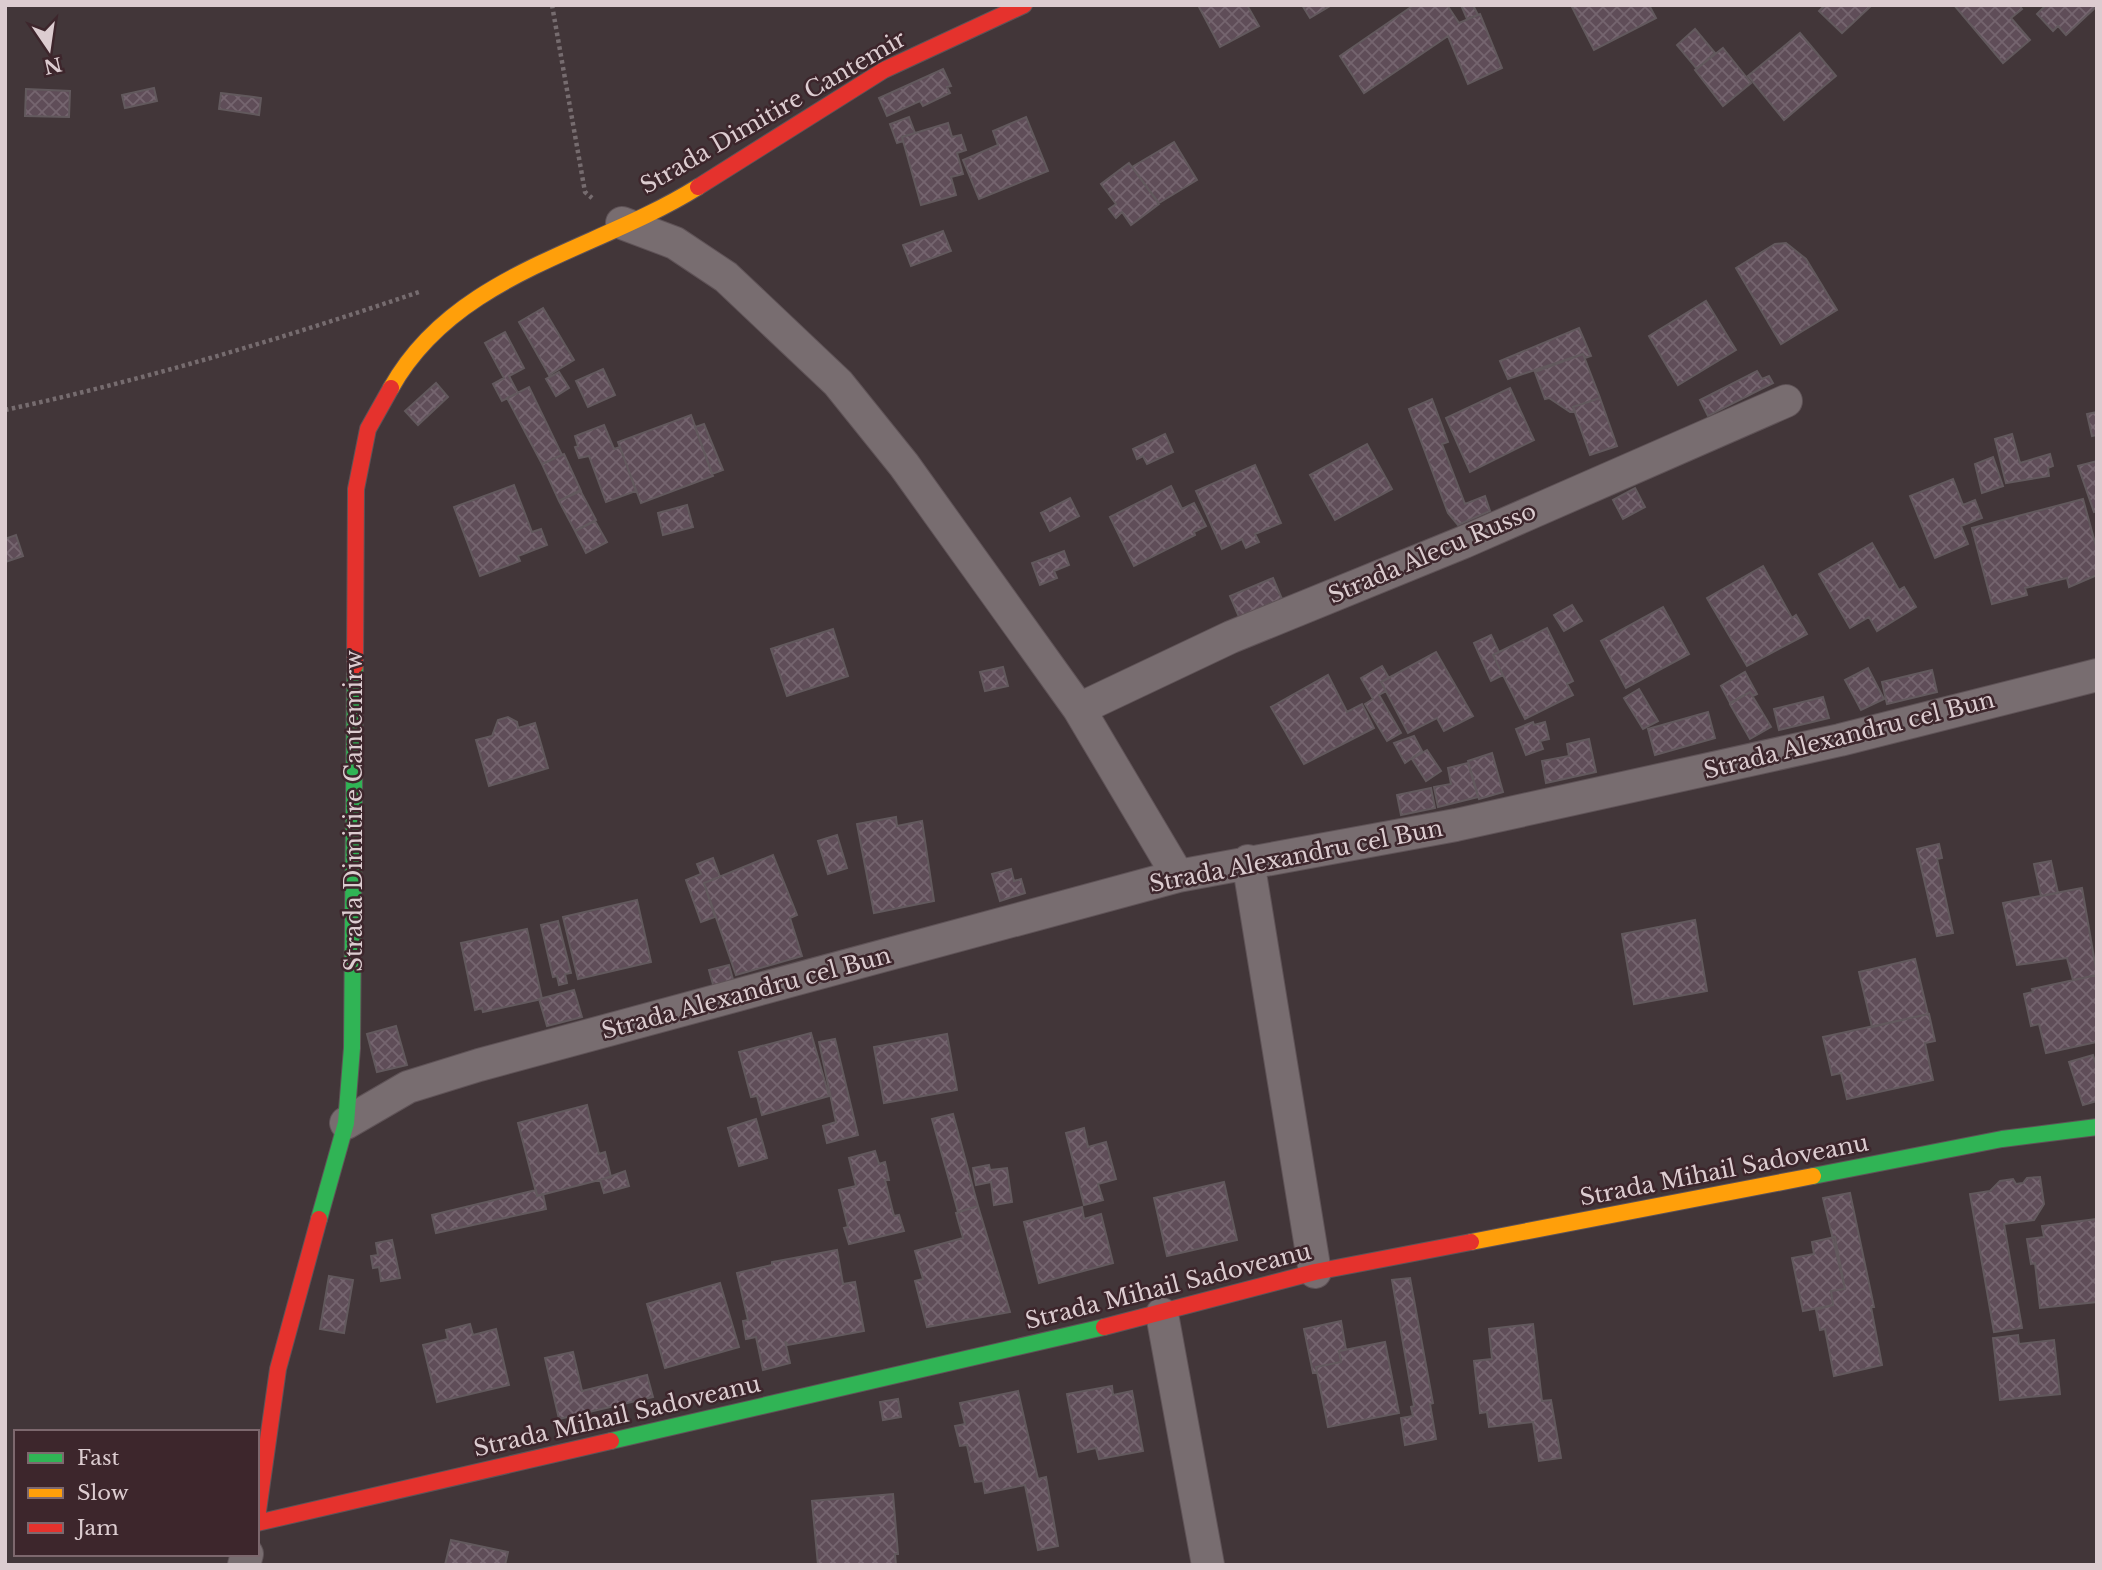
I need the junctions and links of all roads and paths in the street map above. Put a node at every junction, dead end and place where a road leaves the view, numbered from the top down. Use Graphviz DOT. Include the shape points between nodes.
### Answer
graph roads {
  1 [pos="552,5"];
  2 [pos="1024,5"];
  3 [pos="622,223"];
  4 [pos="429,289"];
  5 [pos="1786,401"];
  6 [pos="5,410"];
  7 [pos="2097,675"];
  8 [pos="1079,709"];
  9 [pos="1248,861"];
  10 [pos="1178,876"];
  11 [pos="346,1123"];
  12 [pos="2097,1127"];
  13 [pos="1315,1272"];
  14 [pos="1163,1314"];
  15 [pos="259,1506"];
  16 [pos="259,1521"];
  17 [pos="1209,1565"];
  1 -- 3 [label="path" via="585,192"];
  2 -- 3 [label="street, Strada Dimitire Cantemir" via="884,70 685,195"];
  3 -- 8 [label="street" via="676,243 726,277 838,383 904,465"];
  3 -- 11 [label="street, Strada Dimitire Cantemirw" via="490,288 435,331 396,379 368,429 356,489 352,1048"];
  4 -- 6 [label="path" via="287,334"];
  5 -- 8 [label="street, Strada Alecu Russo" via="1464,542 1220,642"];
  7 -- 9 [label="street, Strada Alexandru cel Bun" via="1840,740 1455,825"];
  8 -- 10 [label="street"];
  9 -- 10 [label="street, Strada Alexandru cel Bun"];
  9 -- 13 [label="street"];
  10 -- 11 [label="street, Strada Alexandru cel Bun" via="479,1065 408,1087"];
  11 -- 15 [label="street, Strada Dimitire Cantemirw" via="278,1368"];
  12 -- 13 [label="street, Strada Mihail Sadoveanu" via="2002,1139"];
  13 -- 14 [label="street, Strada Mihail Sadoveanu"];
  14 -- 16 [label="street, Strada Mihail Sadoveanu"];
  14 -- 17 [label="street"];
}
